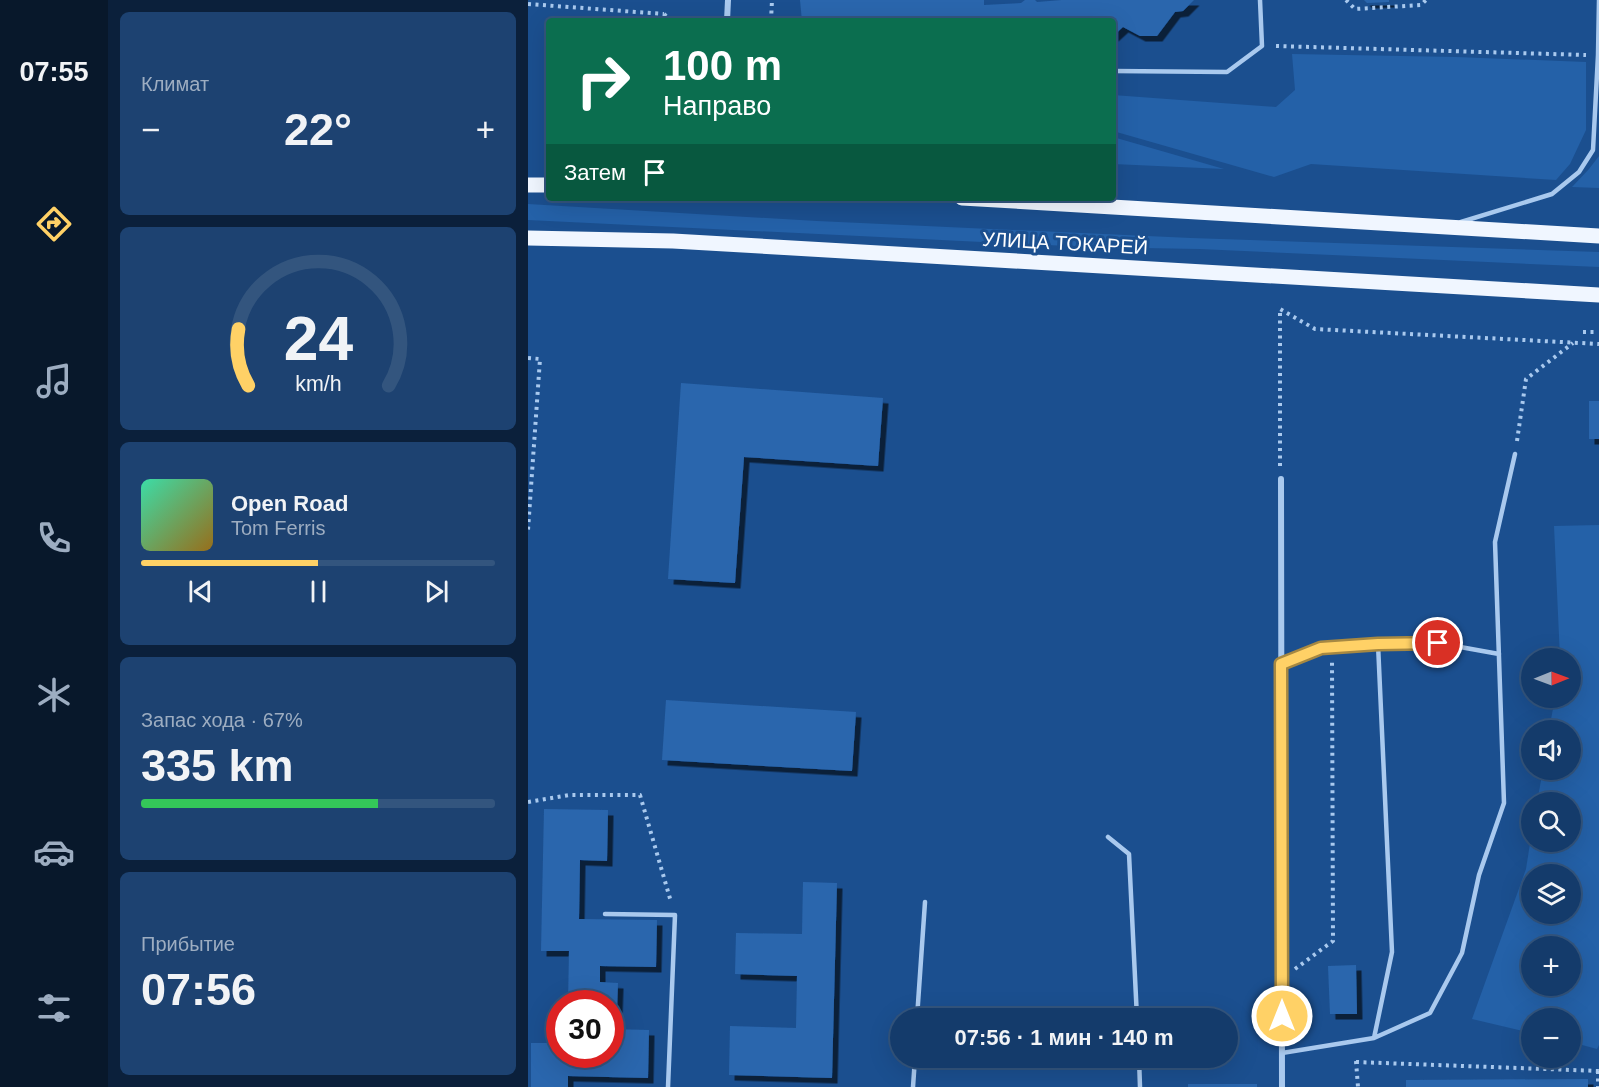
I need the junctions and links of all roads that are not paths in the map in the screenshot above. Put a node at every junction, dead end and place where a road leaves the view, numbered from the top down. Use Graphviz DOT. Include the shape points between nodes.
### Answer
graph roads {
  1 [pos="728,0"];
  2 [pos="1260,0"];
  3 [pos="1599,0"];
  4 [pos="727,18"];
  5 [pos="1598,56"];
  6 [pos="1116,71"];
  7 [pos="528,185"];
  8 [pos="546,185"];
  9 [pos="1012,201"];
  10 [pos="1444,227"];
  11 [pos="1599,236"];
  12 [pos="528,238"];
  13 [pos="1599,295"];
  14 [pos="1515,454"];
  15 [pos="1281,479"];
  16 [pos="1378,644"];
  17 [pos="1499,654"];
  18 [pos="1281,664"];
  19 [pos="1108,837"];
  20 [pos="925,902"];
  21 [pos="605,914"];
  22 [pos="918,1008"];
  23 [pos="1137,1008"];
  24 [pos="1374,1038"];
  25 [pos="1282,1053"];
  26 [pos="914,1068"];
  27 [pos="1139,1068"];
  28 [pos="668,1087"];
  29 [pos="913,1087"];
  30 [pos="1140,1087"];
  31 [pos="1282,1087"];
  1 -- 4 [label="street"];
  2 -- 6 [label="lane" via="1262,46 1227,72"];
  3 -- 5 [label="lane"];
  5 -- 10 [label="lane" via="1593,150 1579,172 1552,194"];
  7 -- 8 [label="main road"];
  9 -- 10 [label="main road, УЛИЦА ТОКАРЕЙ"];
  10 -- 11 [label="main road, УЛИЦА ТОКАРЕЙ"];
  12 -- 13 [label="main road, УЛИЦА ТОКАРЕЙ" via="673,241"];
  14 -- 17 [label="lane" via="1496,542"];
  15 -- 18 [label="street"];
  16 -- 17 [label="lane" via="1438,643"];
  16 -- 18 [label="lane" via="1321,648"];
  16 -- 24 [label="lane" via="1392,952"];
  17 -- 24 [label="lane" via="1504,803 1479,875 1462,953 1430,1013"];
  18 -- 25 [label="street"];
  19 -- 23 [label="lane" via="1129,855"];
  20 -- 22 [label="lane"];
  21 -- 28 [label="lane" via="675,915"];
  24 -- 25 [label="lane"];
  25 -- 31 [label="street"];
  26 -- 29 [label="lane"];
  27 -- 30 [label="lane"];
}
